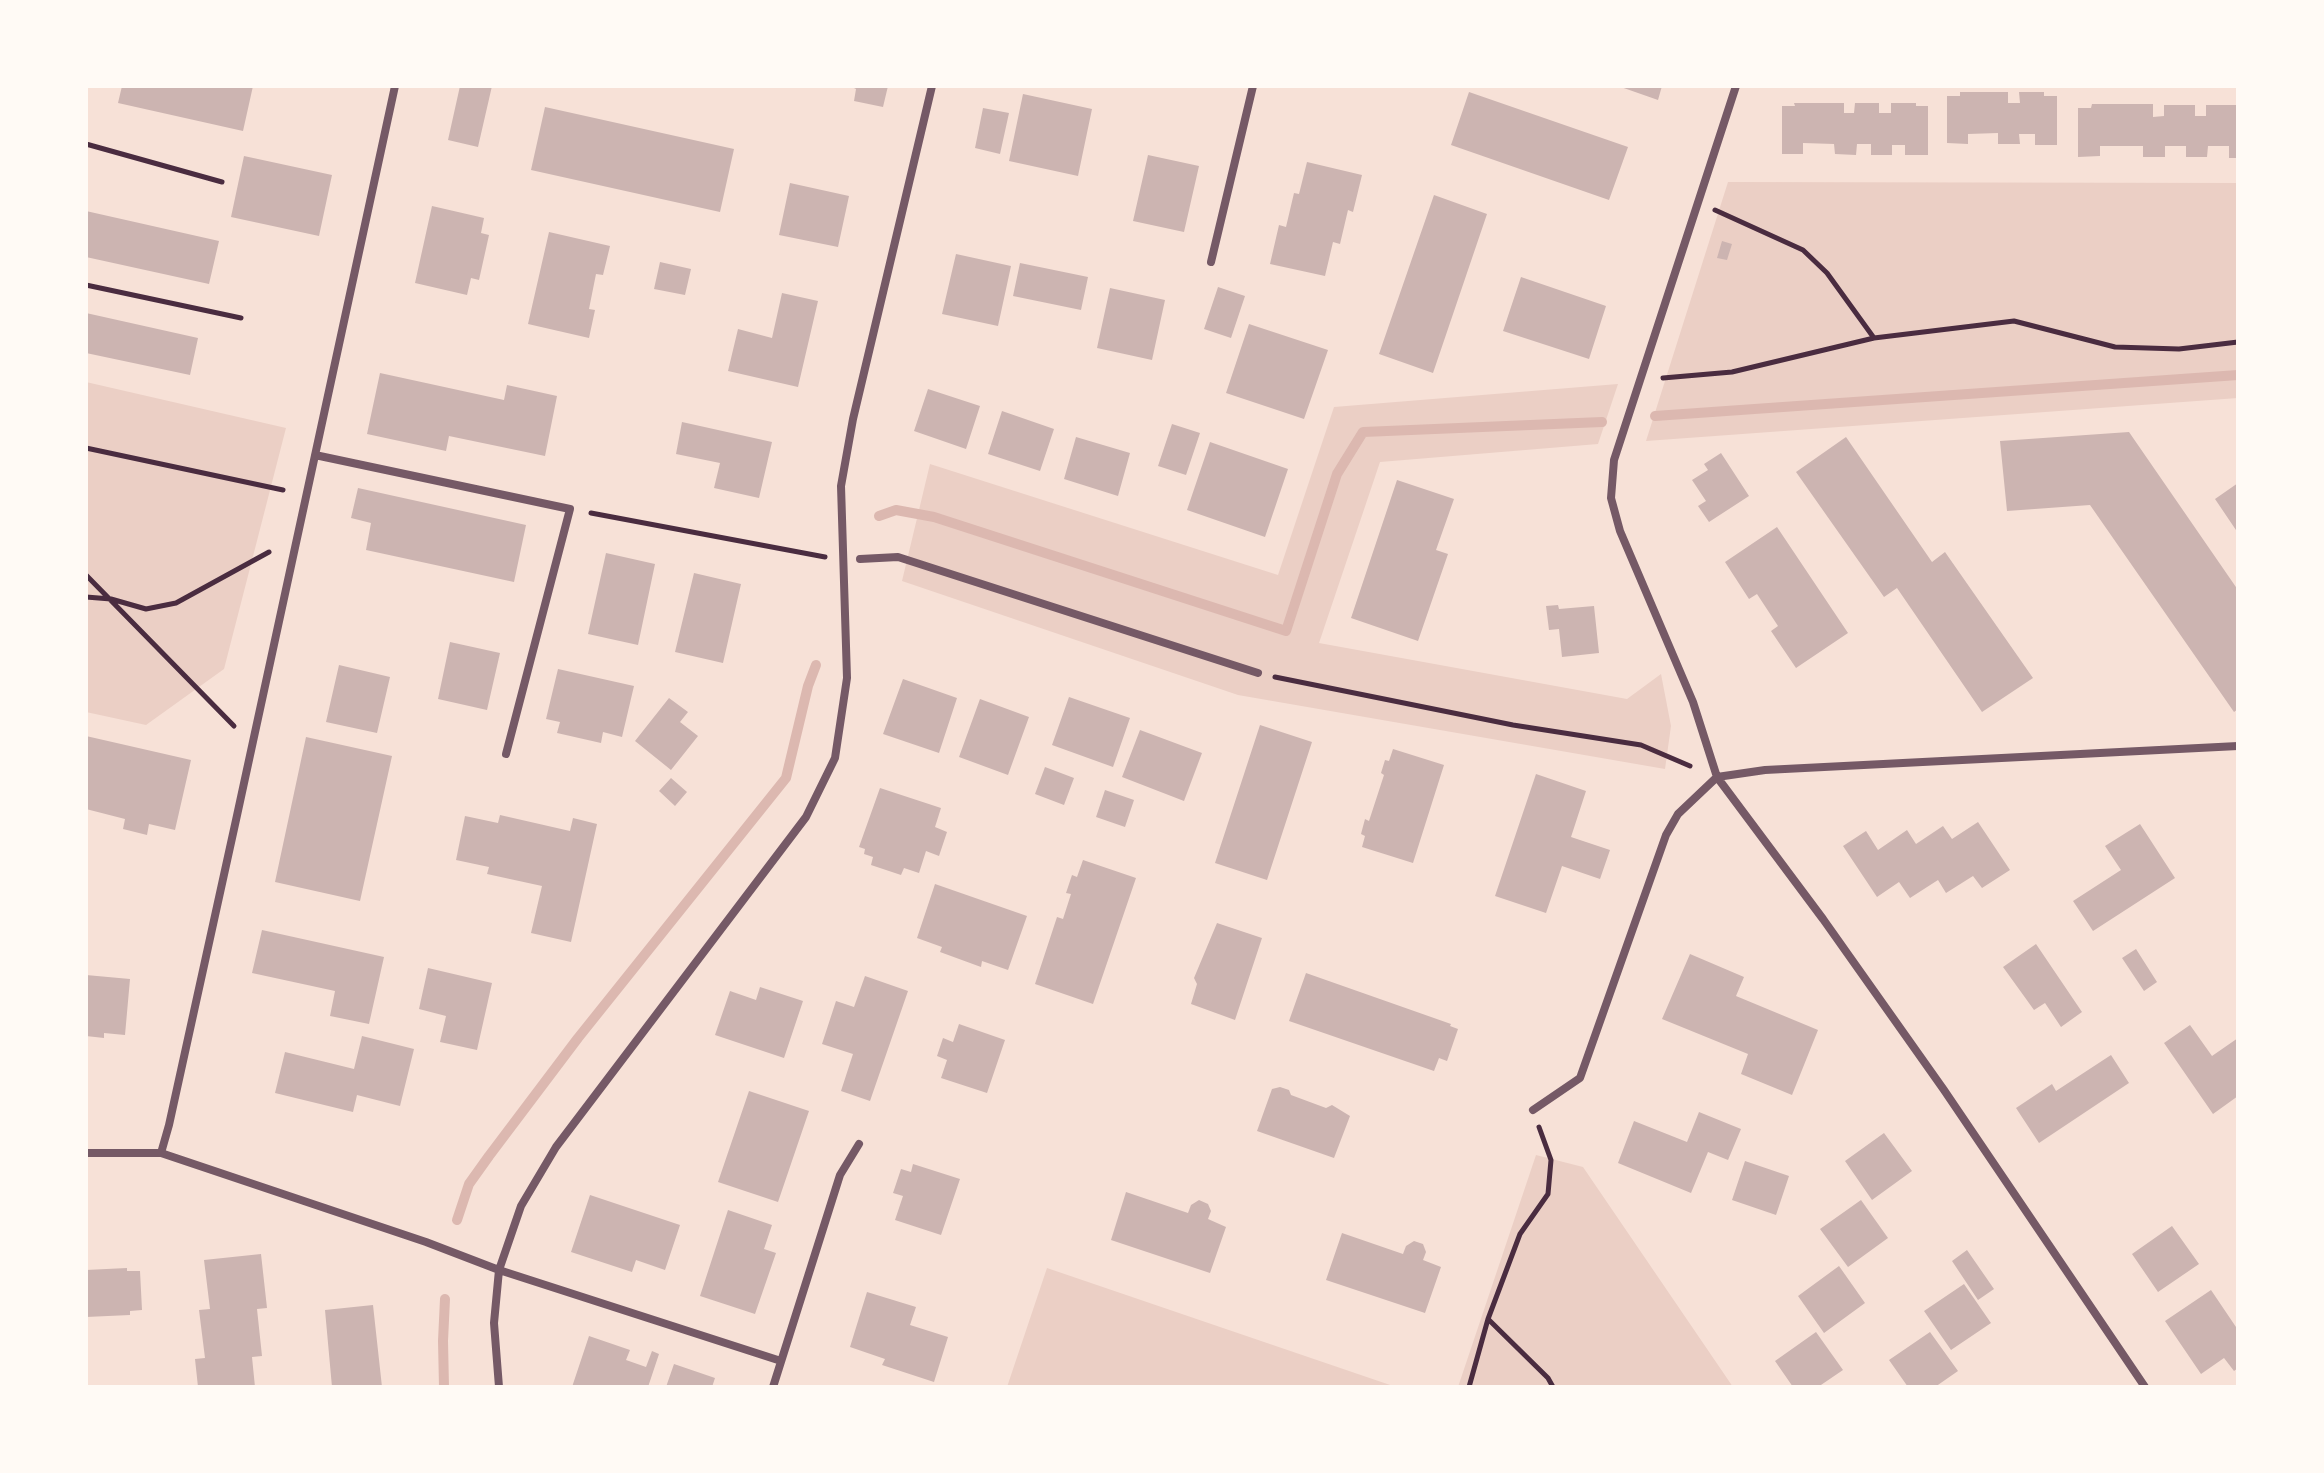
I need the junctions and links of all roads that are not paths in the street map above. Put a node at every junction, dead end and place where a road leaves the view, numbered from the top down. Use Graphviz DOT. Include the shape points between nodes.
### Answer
graph roads {
  1 [pos="395,86"];
  2 [pos="932,86"];
  3 [pos="1253,86"];
  4 [pos="1736,86"];
  5 [pos="1211,262"];
  6 [pos="315,455"];
  7 [pos="860,559"];
  8 [pos="1258,673"];
  9 [pos="2238,746"];
  10 [pos="506,754"];
  11 [pos="1717,777"];
  12 [pos="1533,1110"];
  13 [pos="859,1144"];
  14 [pos="86,1153"];
  15 [pos="161,1153"];
  16 [pos="499,1270"];
  17 [pos="781,1361"];
  18 [pos="499,1387"];
  19 [pos="773,1387"];
  20 [pos="2145,1387"];
  1 -- 6 [label="street"];
  2 -- 16 [label="street" via="841,486 847,678 835,758 806,817 556,1147 521,1206"];
  3 -- 5 [label="street"];
  4 -- 11 [label="street" via="1614,460 1611,498 1693,702"];
  6 -- 10 [label="street" via="570,509"];
  6 -- 15 [label="street"];
  7 -- 8 [label="street" via="898,557"];
  9 -- 11 [label="street" via="1765,770"];
  11 -- 12 [label="street" via="1678,814 1666,835 1580,1078"];
  11 -- 20 [label="street" via="1944,1090"];
  13 -- 17 [label="street" via="840,1175"];
  14 -- 15 [label="street"];
  15 -- 16 [label="street"];
  16 -- 17 [label="street"];
  16 -- 18 [label="street" via="494,1323"];
  17 -- 19 [label="street"];
}
